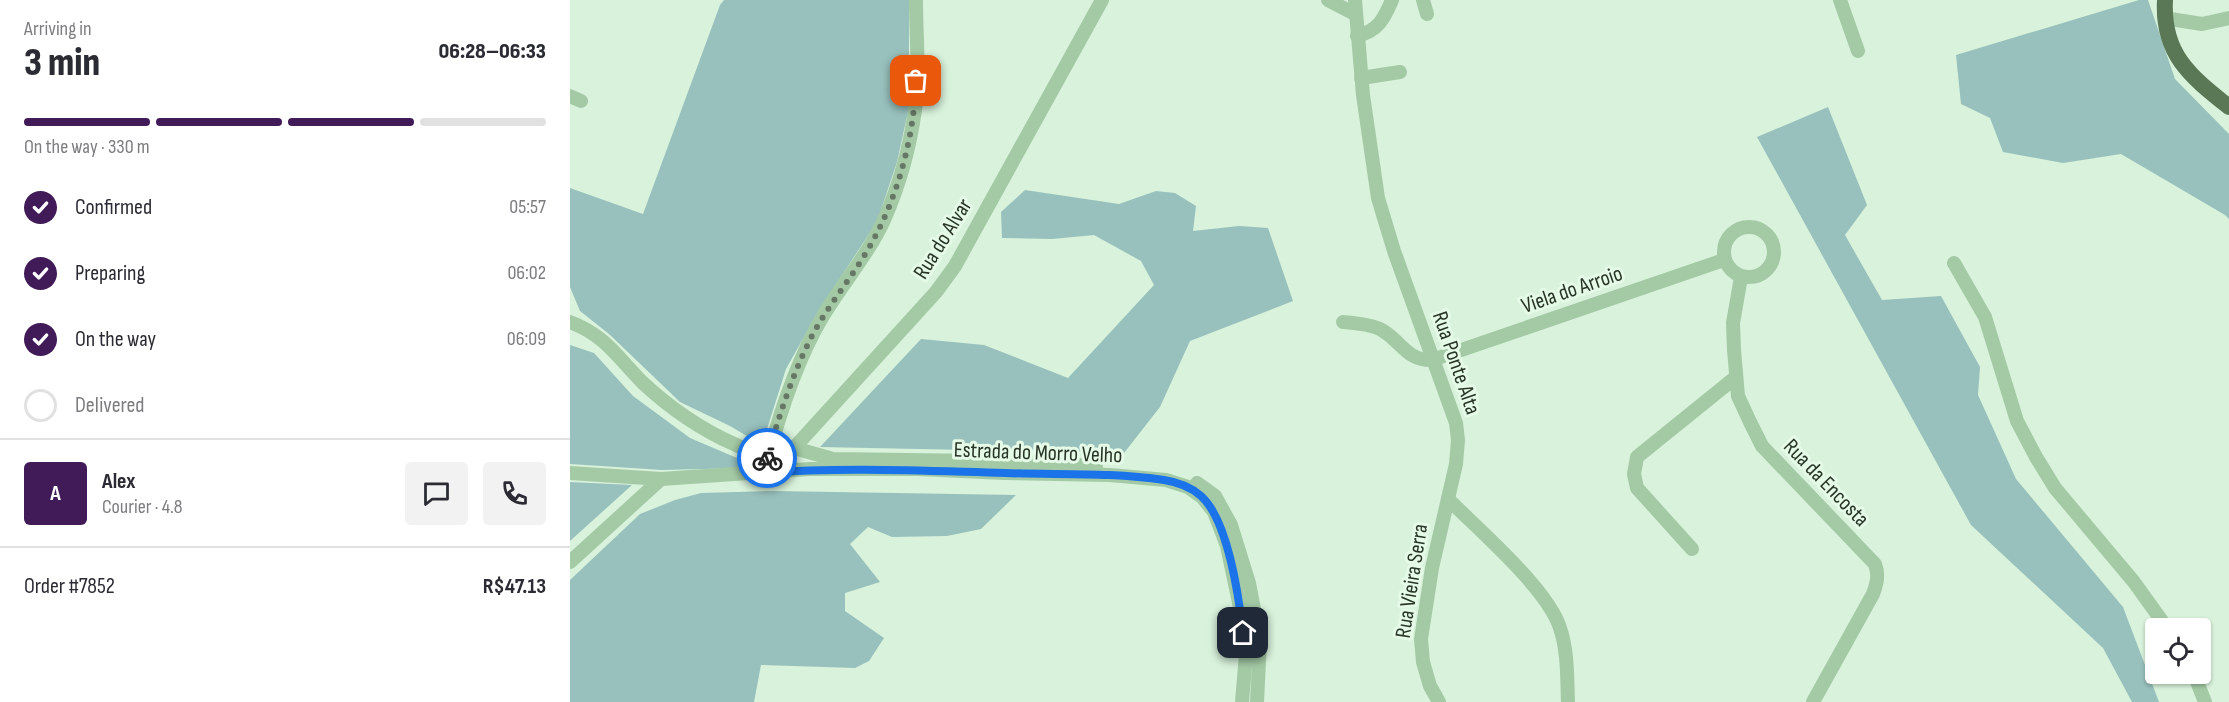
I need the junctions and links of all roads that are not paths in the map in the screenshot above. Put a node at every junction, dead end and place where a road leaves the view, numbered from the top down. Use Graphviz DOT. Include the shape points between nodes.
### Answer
graph roads {
  1 [pos="916,0"];
  2 [pos="1102,0"];
  3 [pos="1328,0"];
  4 [pos="1392,0"];
  5 [pos="1424,0"];
  6 [pos="1840,0"];
  7 [pos="2164,0"];
  8 [pos="1355,7"];
  9 [pos="1427,14"];
  10 [pos="2164,18"];
  11 [pos="2229,18"];
  12 [pos="1357,36"];
  13 [pos="1858,51"];
  14 [pos="1400,72"];
  15 [pos="1361,78"];
  16 [pos="2229,106"];
  17 [pos="1724,260"];
  18 [pos="1954,263"];
  19 [pos="1741,277"];
  20 [pos="570,322"];
  21 [pos="1343,322"];
  22 [pos="1432,360"];
  23 [pos="1736,377"];
  24 [pos="794,448"];
  25 [pos="767,458"];
  26 [pos="570,473"];
  27 [pos="764,473"];
  28 [pos="661,478"];
  29 [pos="1448,499"];
  30 [pos="1692,549"];
  31 [pos="570,562"];
  32 [pos="2160,618"];
  33 [pos="2198,684"];
  34 [pos="1242,702"];
  35 [pos="1257,702"];
  36 [pos="1439,702"];
  37 [pos="1568,702"];
  38 [pos="1813,702"];
  39 [pos="2205,702"];
  1 -- 25 [label="street" via="915,108 903,164 877,234 805,350"];
  2 -- 24 [label="street, Rua do Alvar" via="955,266"];
  3 -- 8 [label="street"];
  4 -- 12 [label="street" via="1384,19 1370,33"];
  5 -- 9 [label="street"];
  6 -- 13 [label="street"];
  7 -- 10 [label="main road"];
  8 -- 12 [label="street, Rua Ponte Alta"];
  10 -- 11 [label="street" via="2202,24"];
  10 -- 16 [label="main road" via="2168,41 2187,72"];
  12 -- 15 [label="street, Rua Ponte Alta"];
  14 -- 15 [label="street"];
  15 -- 22 [label="street, Rua Ponte Alta" via="1378,198"];
  17 -- 19 [label="street"];
  17 -- 19 [label="street" via="1725,242 1739,229 1749,227 1767,234 1774,251 1773,261 1761,275"];
  17 -- 22 [label="street, Viela do Arroio"];
  18 -- 32 [label="street" via="1985,317 2017,421 2036,457 2055,488"];
  19 -- 23 [label="street, Rua da Encosta" via="1733,323"];
  20 -- 25 [label="street" via="598,335 672,408 715,435"];
  21 -- 22 [label="street" via="1378,328 1413,357"];
  22 -- 29 [label="street, Rua Ponte Alta" via="1456,423 1458,440"];
  23 -- 30 [label="street" via="1637,458 1637,488"];
  23 -- 38 [label="street, Rua da Encosta" via="1738,396 1762,446 1875,564 1877,571 1873,594"];
  24 -- 25 [label="street, Rua do Alvar"];
  24 -- 35 [label="street" via="834,459 1054,462 1178,475 1195,482 1215,495 1231,525 1249,583 1260,640"];
  25 -- 27 [label="street"];
  26 -- 28 [label="street, Estrada do Morro Velho"];
  27 -- 28 [label="street, Estrada do Morro Velho"];
  27 -- 34 [label="street, Estrada do Morro Velho" via="918,469 1110,475 1166,480 1188,487 1202,496 1214,512 1227,546 1246,654"];
  28 -- 31 [label="street"];
  29 -- 36 [label="street, Rua Vieira Serra" via="1421,639 1423,662"];
  29 -- 37 [label="street" via="1549,604 1560,628"];
  33 -- 39 [label="street"];
}
